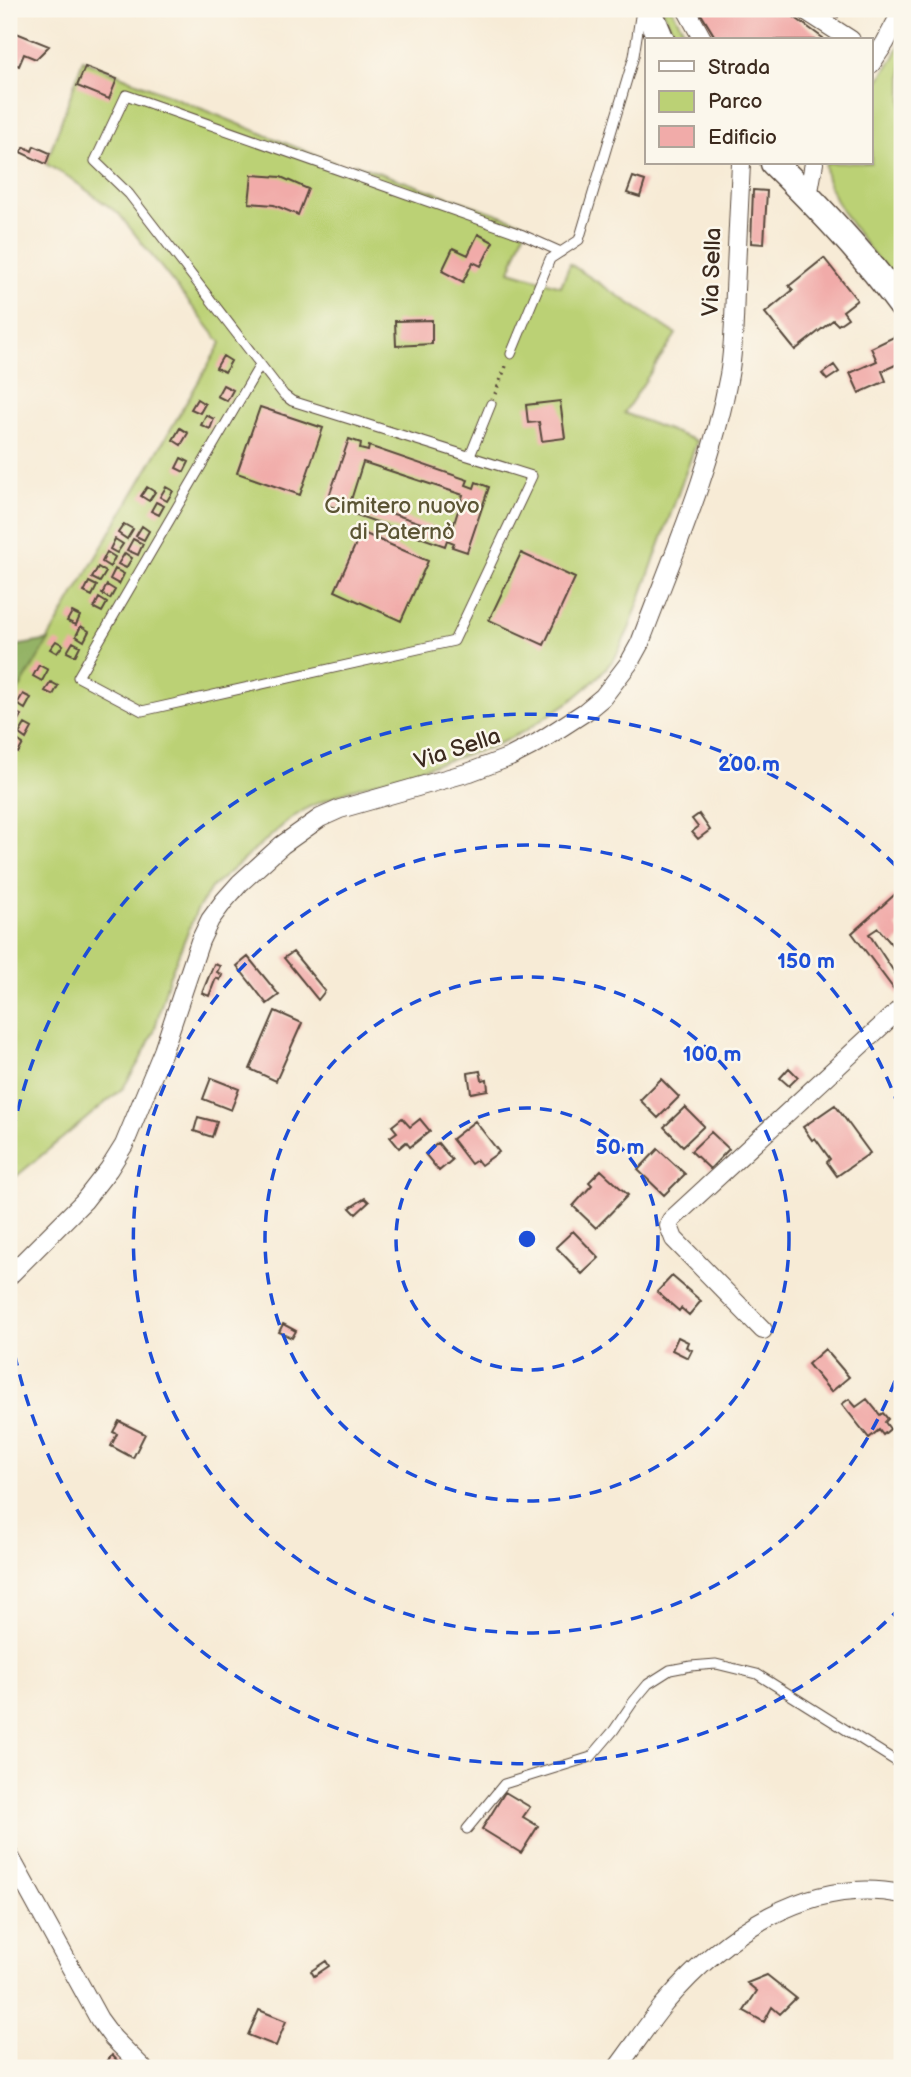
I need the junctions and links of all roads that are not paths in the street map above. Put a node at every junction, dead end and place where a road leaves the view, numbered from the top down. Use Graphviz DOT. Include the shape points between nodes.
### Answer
graph roads {
  1 [pos="642,9"];
  2 [pos="648,9"];
  3 [pos="685,9"];
  4 [pos="803,9"];
  5 [pos="902,11"];
  6 [pos="660,38"];
  7 [pos="702,38"];
  8 [pos="848,38"];
  9 [pos="872,58"];
  10 [pos="741,164"];
  11 [pos="775,164"];
  12 [pos="814,164"];
  13 [pos="808,197"];
  14 [pos="561,252"];
  15 [pos="902,306"];
  16 [pos="511,354"];
  17 [pos="260,365"];
  18 [pos="491,404"];
  19 [pos="470,456"];
  20 [pos="902,1007"];
  21 [pos="9,1276"];
  22 [pos="763,1330"];
  23 [pos="902,1765"];
  24 [pos="467,1829"];
  25 [pos="9,1855"];
  26 [pos="902,1894"];
  27 [pos="143,2068"];
  28 [pos="617,2068"];
  1 -- 14 [label="lane" via="634,56 584,226 579,240"];
  2 -- 6 [label="street"];
  3 -- 7 [label="street"];
  4 -- 8 [label="street"];
  5 -- 9 [label="street"];
  10 -- 21 [label="street, Via Sella" via="733,337 723,408 700,482 629,663 603,697 537,743 470,772 320,818 240,883 210,919 124,1145 84,1200"];
  11 -- 13 [label="street"];
  12 -- 13 [label="street"];
  13 -- 15 [label="street"];
  14 -- 16 [label="lane" via="550,259"];
  14 -- 17 [label="lane" via="126,95 95,161 129,194"];
  17 -- 19 [label="lane" via="292,401"];
  17 -- 19 [label="lane" via="78,677 142,711 454,641 532,476"];
  18 -- 19 [label="lane"];
  20 -- 22 [label="street" via="671,1220 674,1239"];
  23 -- 24 [label="lane" via="757,1674 716,1664 691,1666 670,1670 648,1684 591,1757 504,1784"];
  25 -- 27 [label="street" via="99,2019"];
  26 -- 28 [label="street" via="854,1891 810,1898 771,1914 697,1968"];
}
